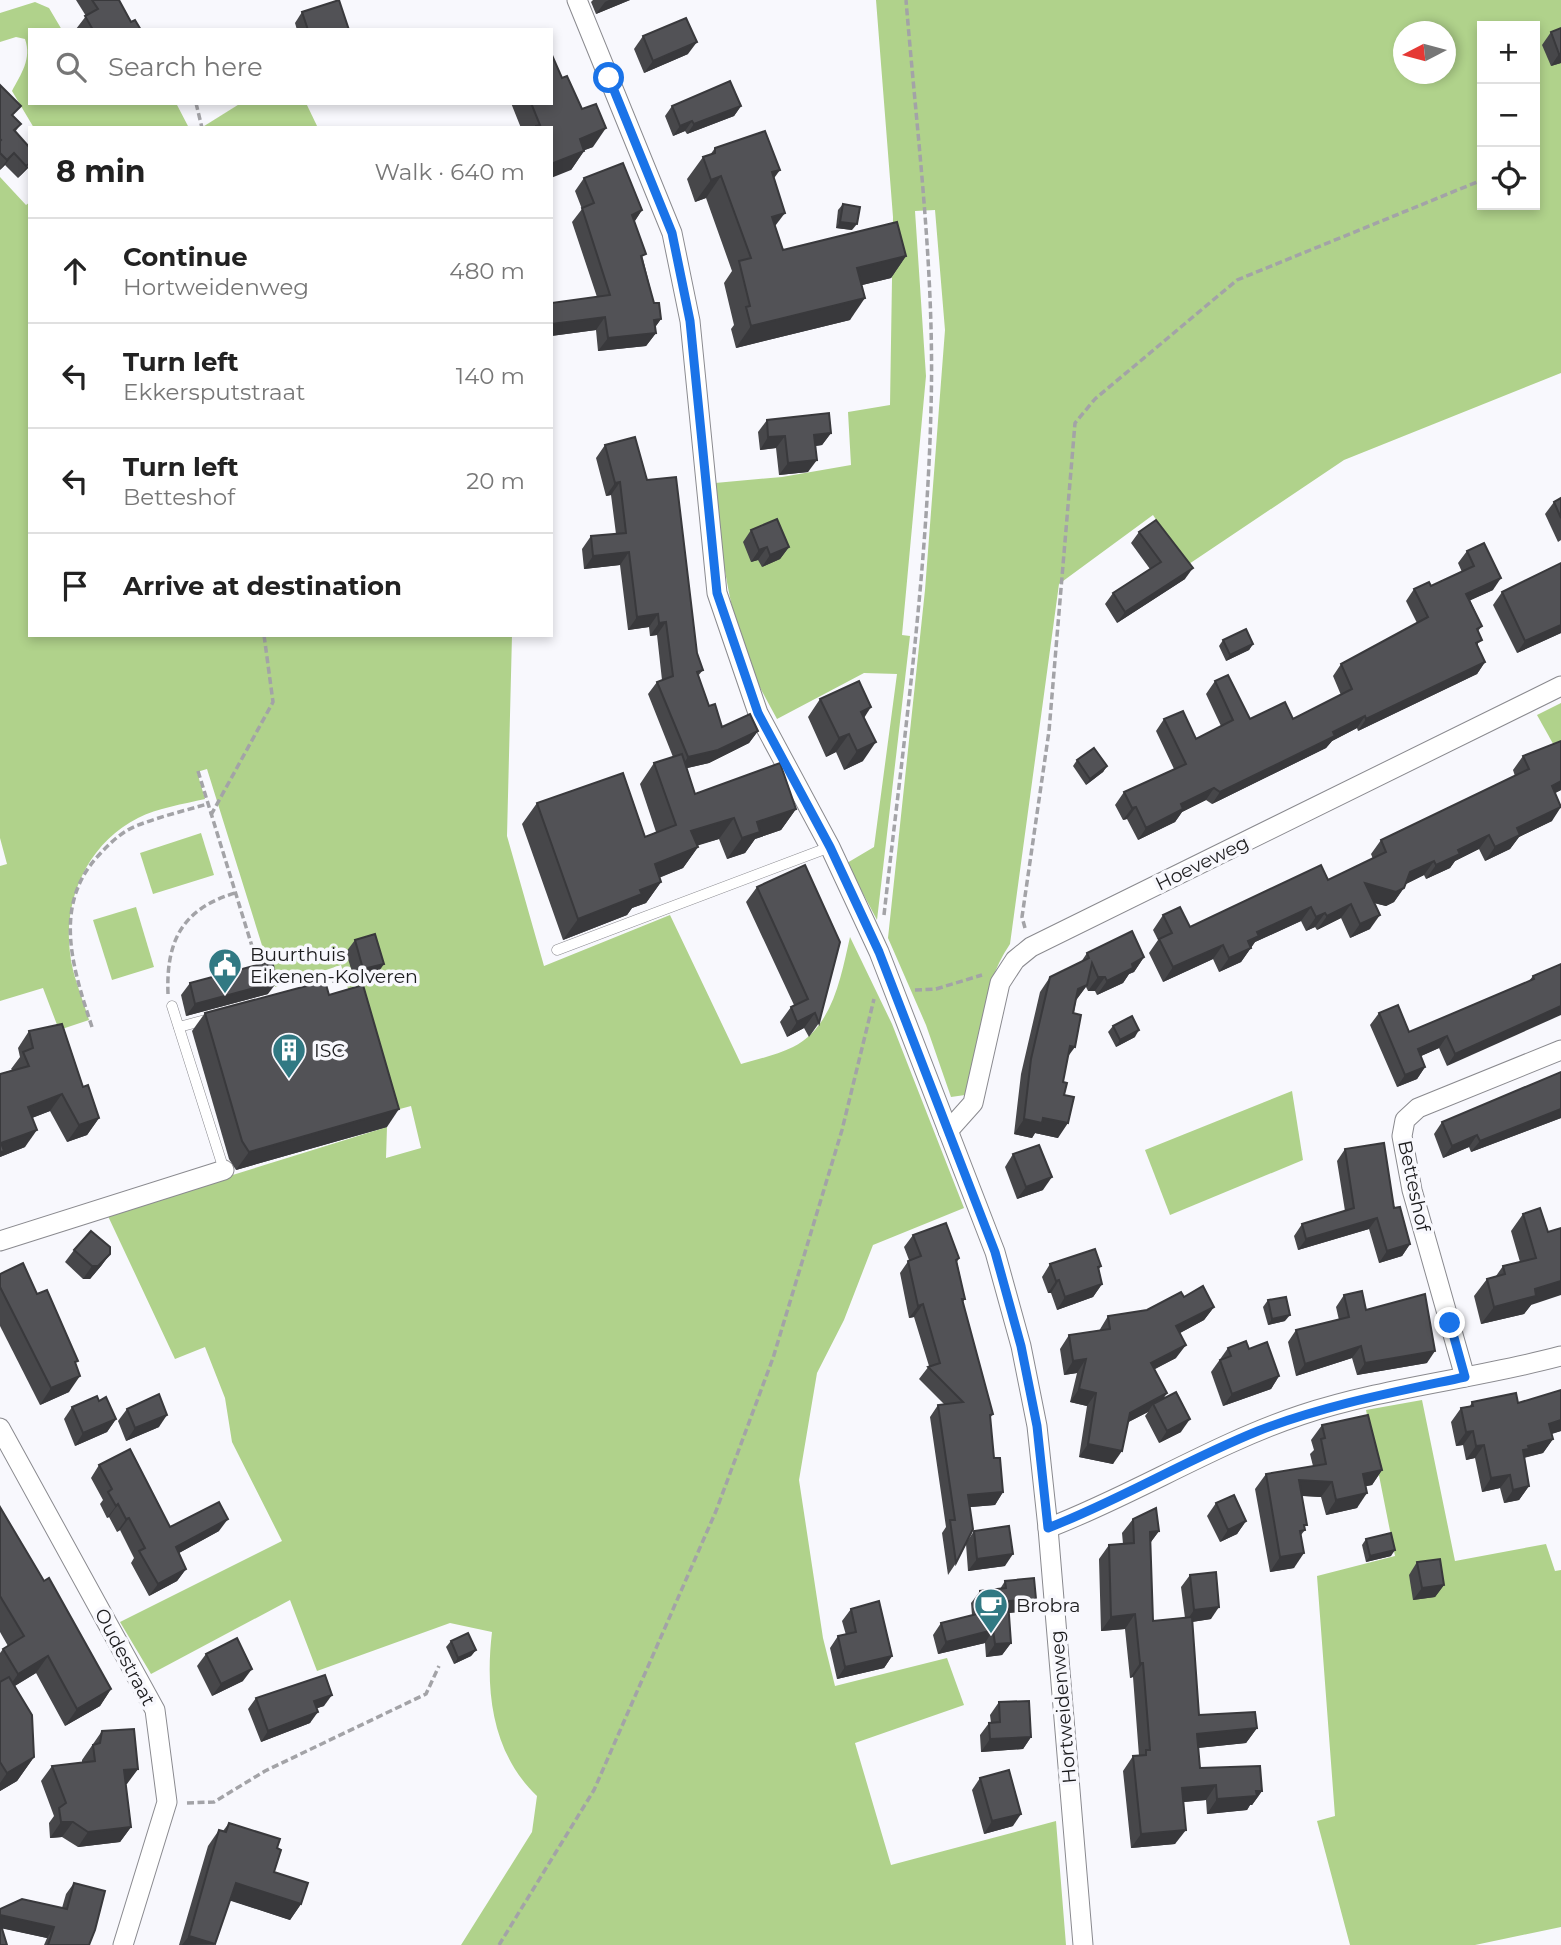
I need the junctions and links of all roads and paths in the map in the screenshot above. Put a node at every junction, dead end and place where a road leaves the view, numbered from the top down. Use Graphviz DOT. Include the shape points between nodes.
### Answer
graph roads {
  1 [pos="577,0"];
  2 [pos="906,0"];
  3 [pos="197,105"];
  4 [pos="202,126"];
  5 [pos="1477,182"];
  6 [pos="264,637"];
  7 [pos="1561,686"];
  8 [pos="198,771"];
  9 [pos="207,804"];
  10 [pos="211,815"];
  11 [pos="830,847"];
  12 [pos="235,893"];
  13 [pos="1031,947"];
  14 [pos="557,950"];
  15 [pos="879,952"];
  16 [pos="1008,968"];
  17 [pos="264,970"];
  18 [pos="349,975"];
  19 [pos="310,990"];
  20 [pos="181,991"];
  21 [pos="885,992"];
  22 [pos="167,994"];
  23 [pos="172,1006"];
  24 [pos="219,1016"];
  25 [pos="92,1027"];
  26 [pos="179,1027"];
  27 [pos="1561,1050"];
  28 [pos="948,1131"];
  29 [pos="224,1170"];
  30 [pos="0,1241"];
  31 [pos="1561,1356"];
  32 [pos="1465,1377"];
  33 [pos="0,1428"];
  34 [pos="1048,1528"];
  35 [pos="439,1666"];
  36 [pos="167,1802"];
  37 [pos="123,1945"];
  38 [pos="499,1945"];
  39 [pos="1083,1945"];
  1 -- 11 [label="street, Hortweidenweg" via="672,233 690,321 717,593 758,713"];
  2 -- 15 [label="path" via="931,318 931,406 920,600"];
  3 -- 4 [label="path"];
  5 -- 13 [label="path" via="1237,280 1095,399 1075,423 1049,731 1022,917"];
  6 -- 10 [label="path" via="273,702"];
  7 -- 13 [label="street, Hoeveweg"];
  8 -- 9 [label="path"];
  9 -- 10 [label="path"];
  9 -- 25 [label="path" via="134,827 112,841 86,869 72,900 70,944"];
  10 -- 12 [label="path"];
  11 -- 14 [label="lane"];
  11 -- 15 [label="street, Hortweidenweg"];
  12 -- 17 [label="path" via="259,971"];
  12 -- 22 [label="path" via="192,914 179,930 167,969"];
  13 -- 16 [label="street, Hoeveweg"];
  15 -- 21 [label="street, Hortweidenweg"];
  16 -- 21 [label="path" via="936,989"];
  16 -- 28 [label="street, Hoeveweg" via="1000,983 973,1103"];
  18 -- 19 [label="path"];
  20 -- 22 [label="path"];
  21 -- 28 [label="street, Hortweidenweg"];
  21 -- 38 [label="path" via="773,1358 716,1511 594,1790"];
  22 -- 23 [label="path"];
  23 -- 26 [label="lane"];
  24 -- 26 [label="lane"];
  26 -- 29 [label="lane"];
  27 -- 32 [label="street, Betteshof" via="1418,1108 1405,1120 1402,1136 1412,1190"];
  28 -- 34 [label="street, Hortweidenweg" via="995,1252 1021,1346 1037,1426"];
  29 -- 30 [label="street"];
  31 -- 32 [label="street"];
  32 -- 34 [label="street" via="1301,1415"];
  33 -- 36 [label="street, Oudestraat" via="155,1710"];
  34 -- 39 [label="street, Hortweidenweg"];
  35 -- 36 [label="path" via="426,1694 265,1771 214,1802"];
  36 -- 37 [label="street, Oudestraat"];
}
